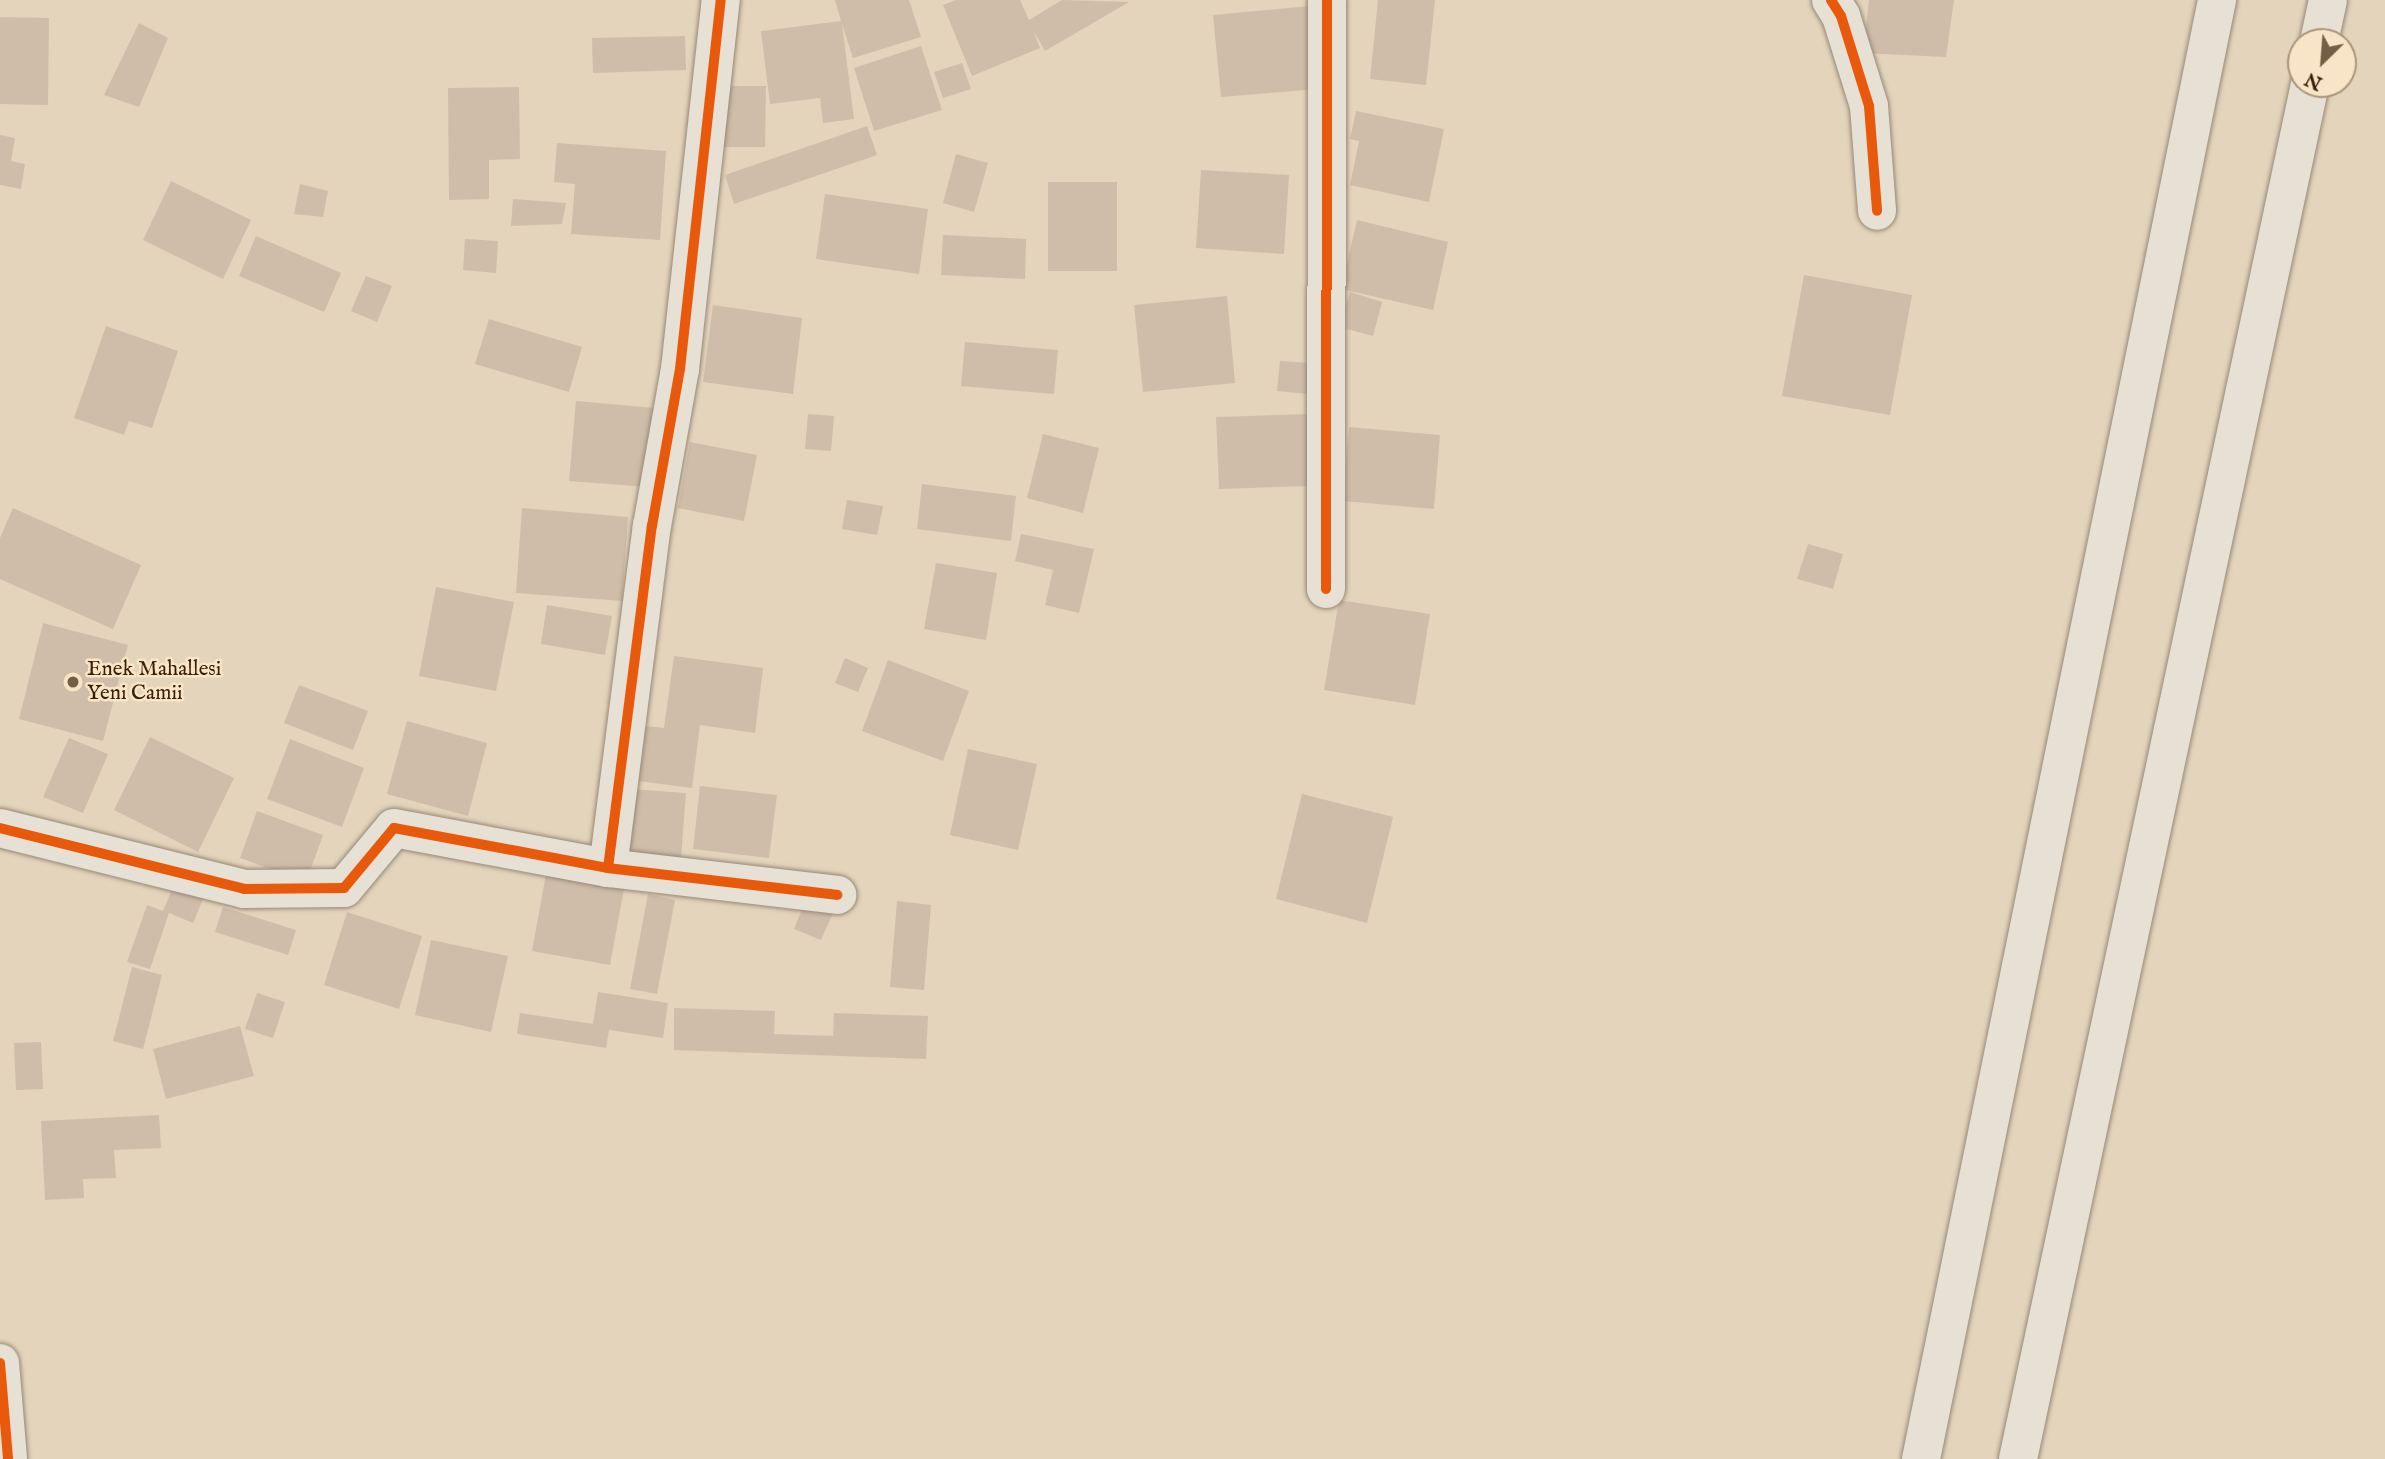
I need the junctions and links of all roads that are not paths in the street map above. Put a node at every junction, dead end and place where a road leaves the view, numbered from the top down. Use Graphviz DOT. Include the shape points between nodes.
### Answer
graph roads {
  1 [pos="721,0"];
  2 [pos="1327,0"];
  3 [pos="1831,0"];
  4 [pos="2217,0"];
  5 [pos="2328,0"];
  6 [pos="2322,28"];
  7 [pos="2307,98"];
  8 [pos="1877,211"];
  9 [pos="1326,589"];
  10 [pos="0,828"];
  11 [pos="608,868"];
  12 [pos="837,895"];
  13 [pos="0,1363"];
  14 [pos="8,1459"];
  15 [pos="1921,1459"];
  16 [pos="2018,1459"];
  1 -- 11 [label="main road" via="680,369 652,526"];
  2 -- 9 [label="main road"];
  3 -- 8 [label="main road" via="1841,16 1870,106"];
  4 -- 15 [label="main road"];
  5 -- 6 [label="main road"];
  7 -- 16 [label="main road"];
  10 -- 11 [label="main road" via="244,890 344,888 394,828"];
  11 -- 12 [label="main road"];
  13 -- 14 [label="main road"];
}
